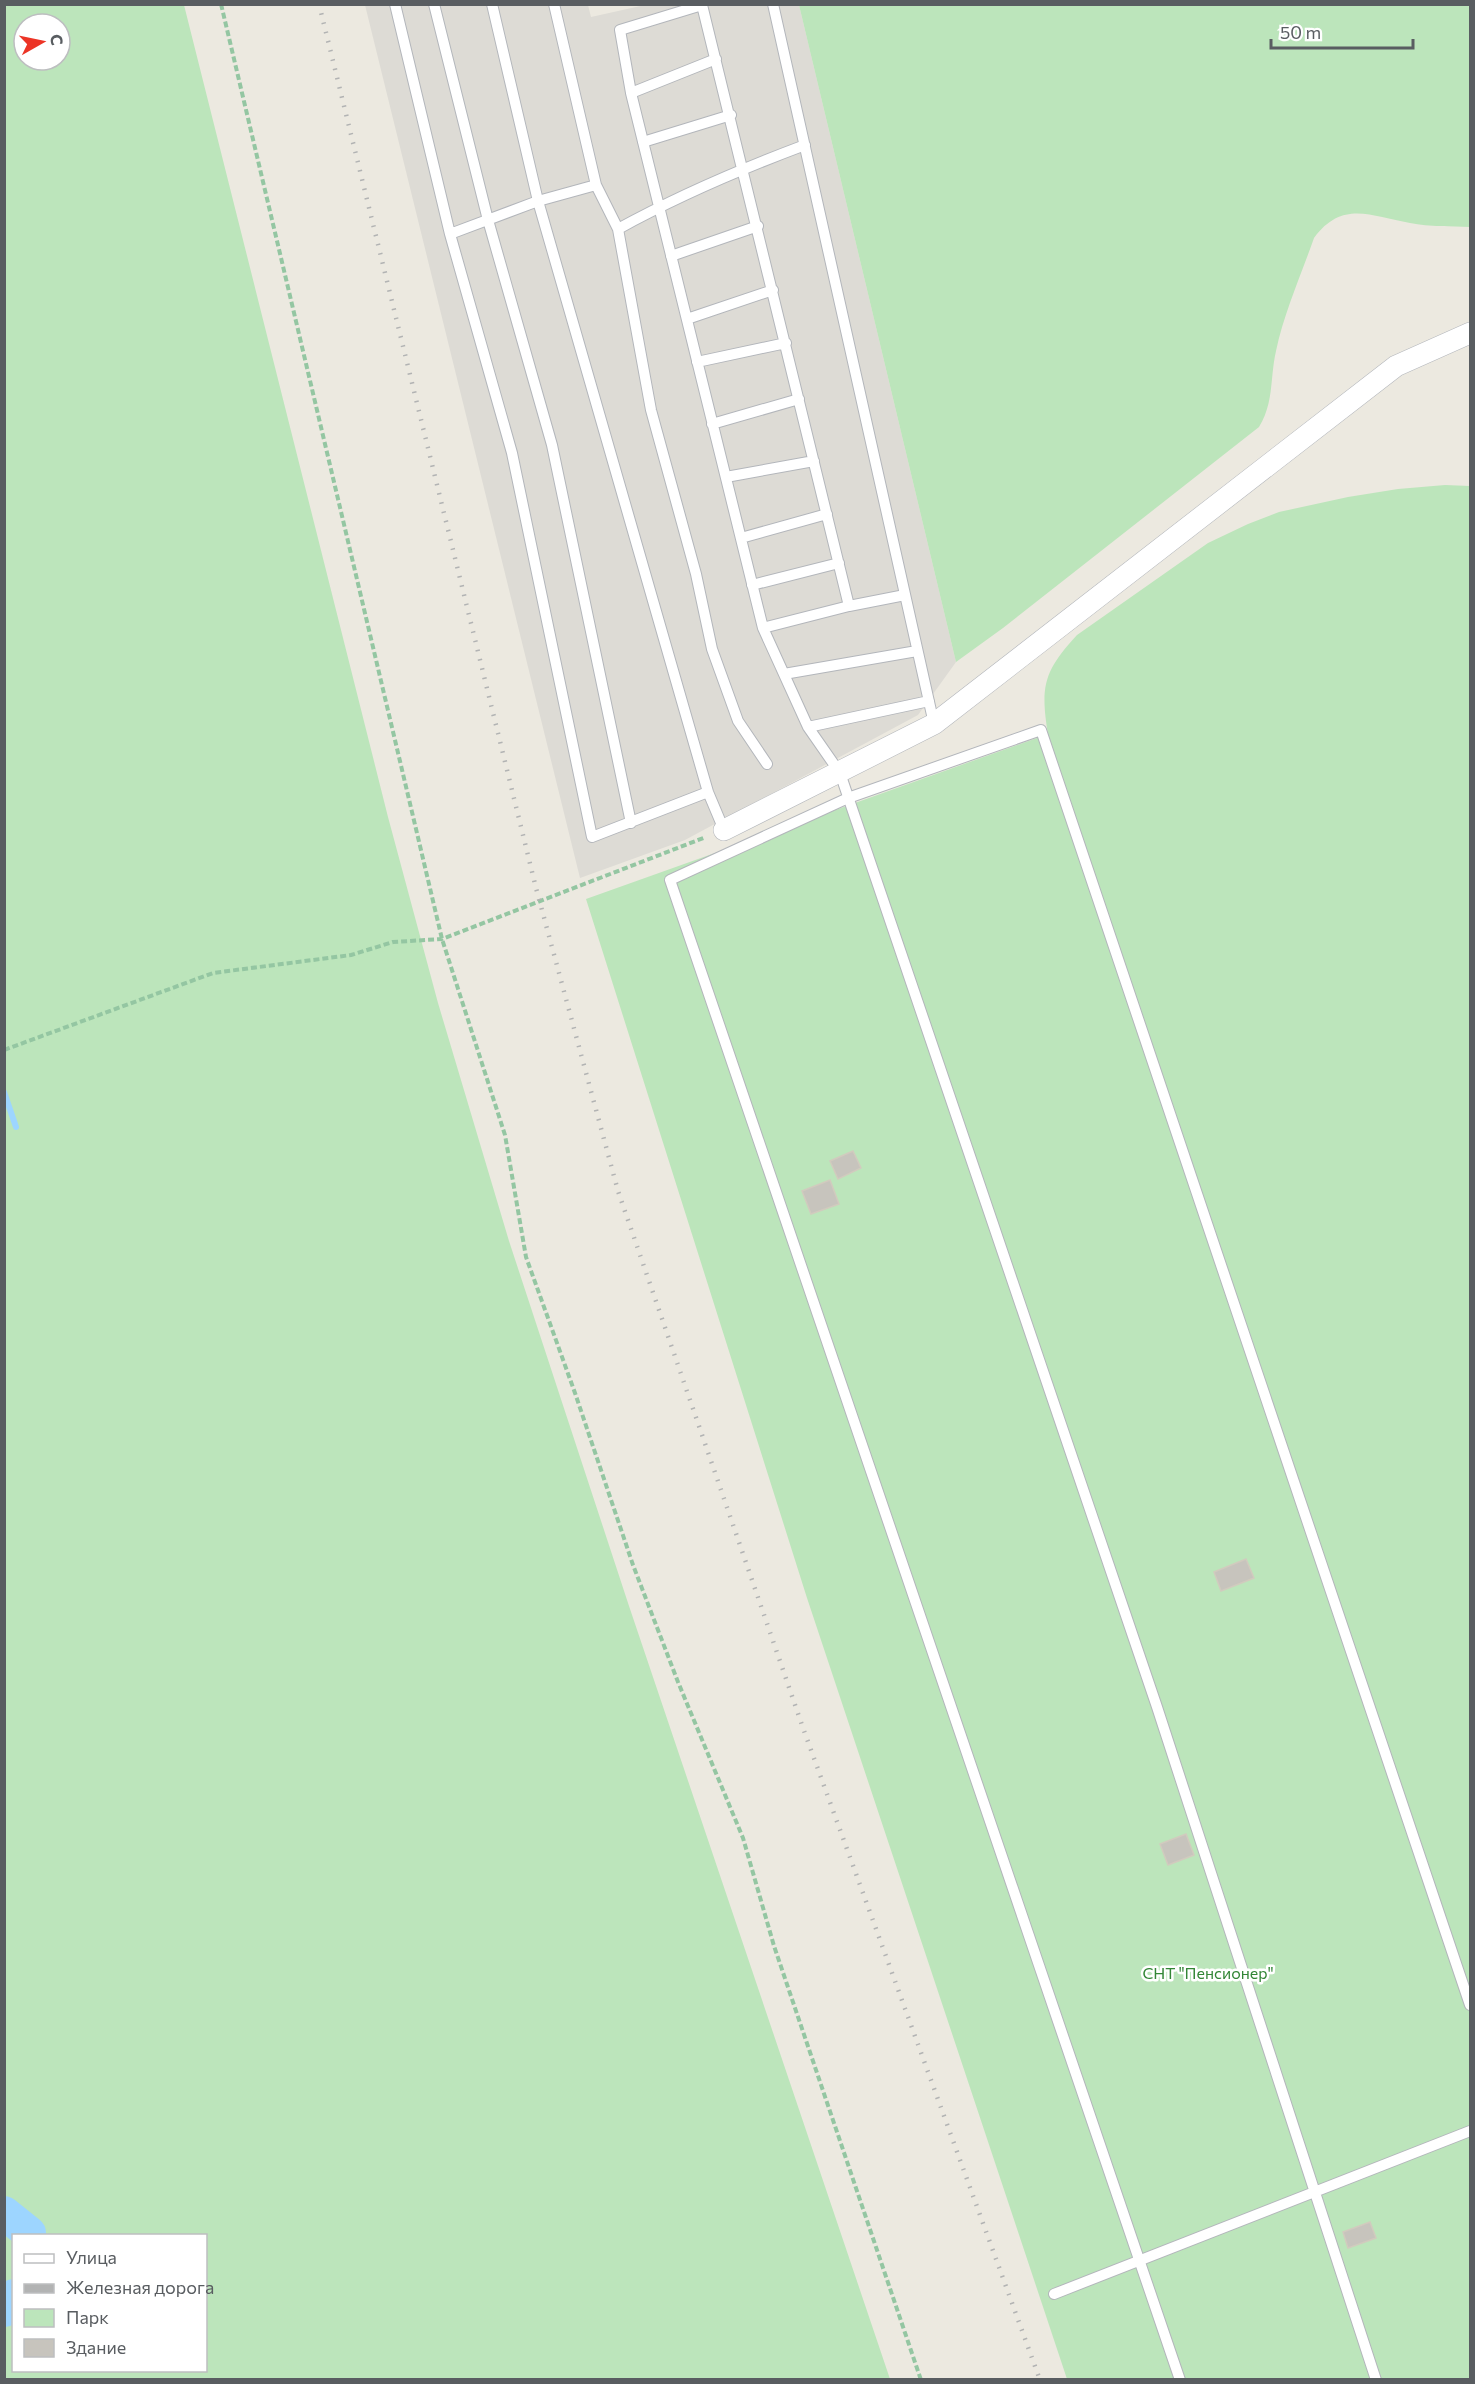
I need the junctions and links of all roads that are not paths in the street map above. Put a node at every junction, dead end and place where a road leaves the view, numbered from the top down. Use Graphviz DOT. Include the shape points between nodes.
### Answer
graph roads {
  1 [pos="396,4"];
  2 [pos="434,4"];
  3 [pos="492,4"];
  4 [pos="554,4"];
  5 [pos="773,4"];
  6 [pos="716,59"];
  7 [pos="631,93"];
  8 [pos="731,115"];
  9 [pos="643,142"];
  10 [pos="805,145"];
  11 [pos="744,168"];
  12 [pos="596,185"];
  13 [pos="538,201"];
  14 [pos="659,207"];
  15 [pos="488,220"];
  16 [pos="758,226"];
  17 [pos="618,229"];
  18 [pos="450,234"];
  19 [pos="671,256"];
  20 [pos="773,290"];
  21 [pos="687,319"];
  22 [pos="1470,333"];
  23 [pos="786,343"];
  24 [pos="698,362"];
  25 [pos="800,399"];
  26 [pos="712,424"];
  27 [pos="814,461"];
  28 [pos="726,477"];
  29 [pos="827,514"];
  30 [pos="741,538"];
  31 [pos="839,563"];
  32 [pos="752,585"];
  33 [pos="905,595"];
  34 [pos="849,606"];
  35 [pos="763,628"];
  36 [pos="917,651"];
  37 [pos="784,674"];
  38 [pos="929,701"];
  39 [pos="934,724"];
  40 [pos="808,727"];
  41 [pos="767,764"];
  42 [pos="840,773"];
  43 [pos="708,792"];
  44 [pos="849,798"];
  45 [pos="631,823"];
  46 [pos="724,830"];
  47 [pos="1470,2005"];
  48 [pos="1470,2131"];
  49 [pos="1315,2192"];
  50 [pos="1139,2260"];
  51 [pos="1054,2294"];
  52 [pos="1180,2379"];
  53 [pos="1376,2379"];
  1 -- 18 [label="lane"];
  2 -- 15 [label="lane"];
  3 -- 13 [label="lane"];
  4 -- 12 [label="lane"];
  5 -- 10 [label="lane"];
  6 -- 7 [label="lane"];
  6 -- 7 [label="lane" via="702,5 620,30"];
  6 -- 8 [label="lane"];
  7 -- 9 [label="lane"];
  8 -- 9 [label="lane"];
  8 -- 11 [label="lane"];
  9 -- 14 [label="lane"];
  10 -- 11 [label="lane"];
  10 -- 33 [label="lane"];
  11 -- 14 [label="lane"];
  11 -- 16 [label="lane"];
  12 -- 13 [label="lane"];
  12 -- 17 [label="lane"];
  13 -- 15 [label="lane"];
  13 -- 43 [label="lane"];
  14 -- 17 [label="lane"];
  14 -- 19 [label="lane"];
  15 -- 18 [label="lane"];
  15 -- 45 [label="lane" via="552,445"];
  16 -- 19 [label="lane"];
  16 -- 20 [label="lane"];
  17 -- 41 [label="lane" via="651,410 696,574 712,649 738,721"];
  18 -- 45 [label="lane" via="512,453 592,837"];
  19 -- 21 [label="lane"];
  20 -- 21 [label="lane"];
  20 -- 23 [label="lane"];
  21 -- 24 [label="lane"];
  22 -- 39 [label="street" via="1396,366"];
  23 -- 24 [label="lane"];
  23 -- 25 [label="lane"];
  24 -- 26 [label="lane"];
  25 -- 26 [label="lane"];
  25 -- 27 [label="lane"];
  26 -- 28 [label="lane"];
  27 -- 28 [label="lane"];
  27 -- 29 [label="lane"];
  28 -- 30 [label="lane"];
  29 -- 30 [label="lane"];
  29 -- 31 [label="lane"];
  30 -- 32 [label="lane"];
  31 -- 32 [label="lane"];
  31 -- 34 [label="lane"];
  32 -- 35 [label="lane"];
  33 -- 34 [label="lane"];
  33 -- 36 [label="lane"];
  34 -- 35 [label="lane"];
  35 -- 37 [label="lane"];
  36 -- 37 [label="lane"];
  36 -- 38 [label="lane"];
  37 -- 40 [label="lane"];
  38 -- 39 [label="lane"];
  38 -- 40 [label="lane"];
  39 -- 42 [label="street"];
  40 -- 42 [label="lane"];
  42 -- 44 [label="lane"];
  42 -- 46 [label="street"];
  43 -- 45 [label="lane"];
  43 -- 46 [label="lane"];
  44 -- 47 [label="lane" via="1041,730"];
  44 -- 49 [label="lane" via="1153,1696"];
  44 -- 50 [label="lane" via="670,880"];
  48 -- 49 [label="lane"];
  49 -- 50 [label="lane"];
  49 -- 53 [label="lane"];
  50 -- 51 [label="lane"];
  50 -- 52 [label="lane"];
}
